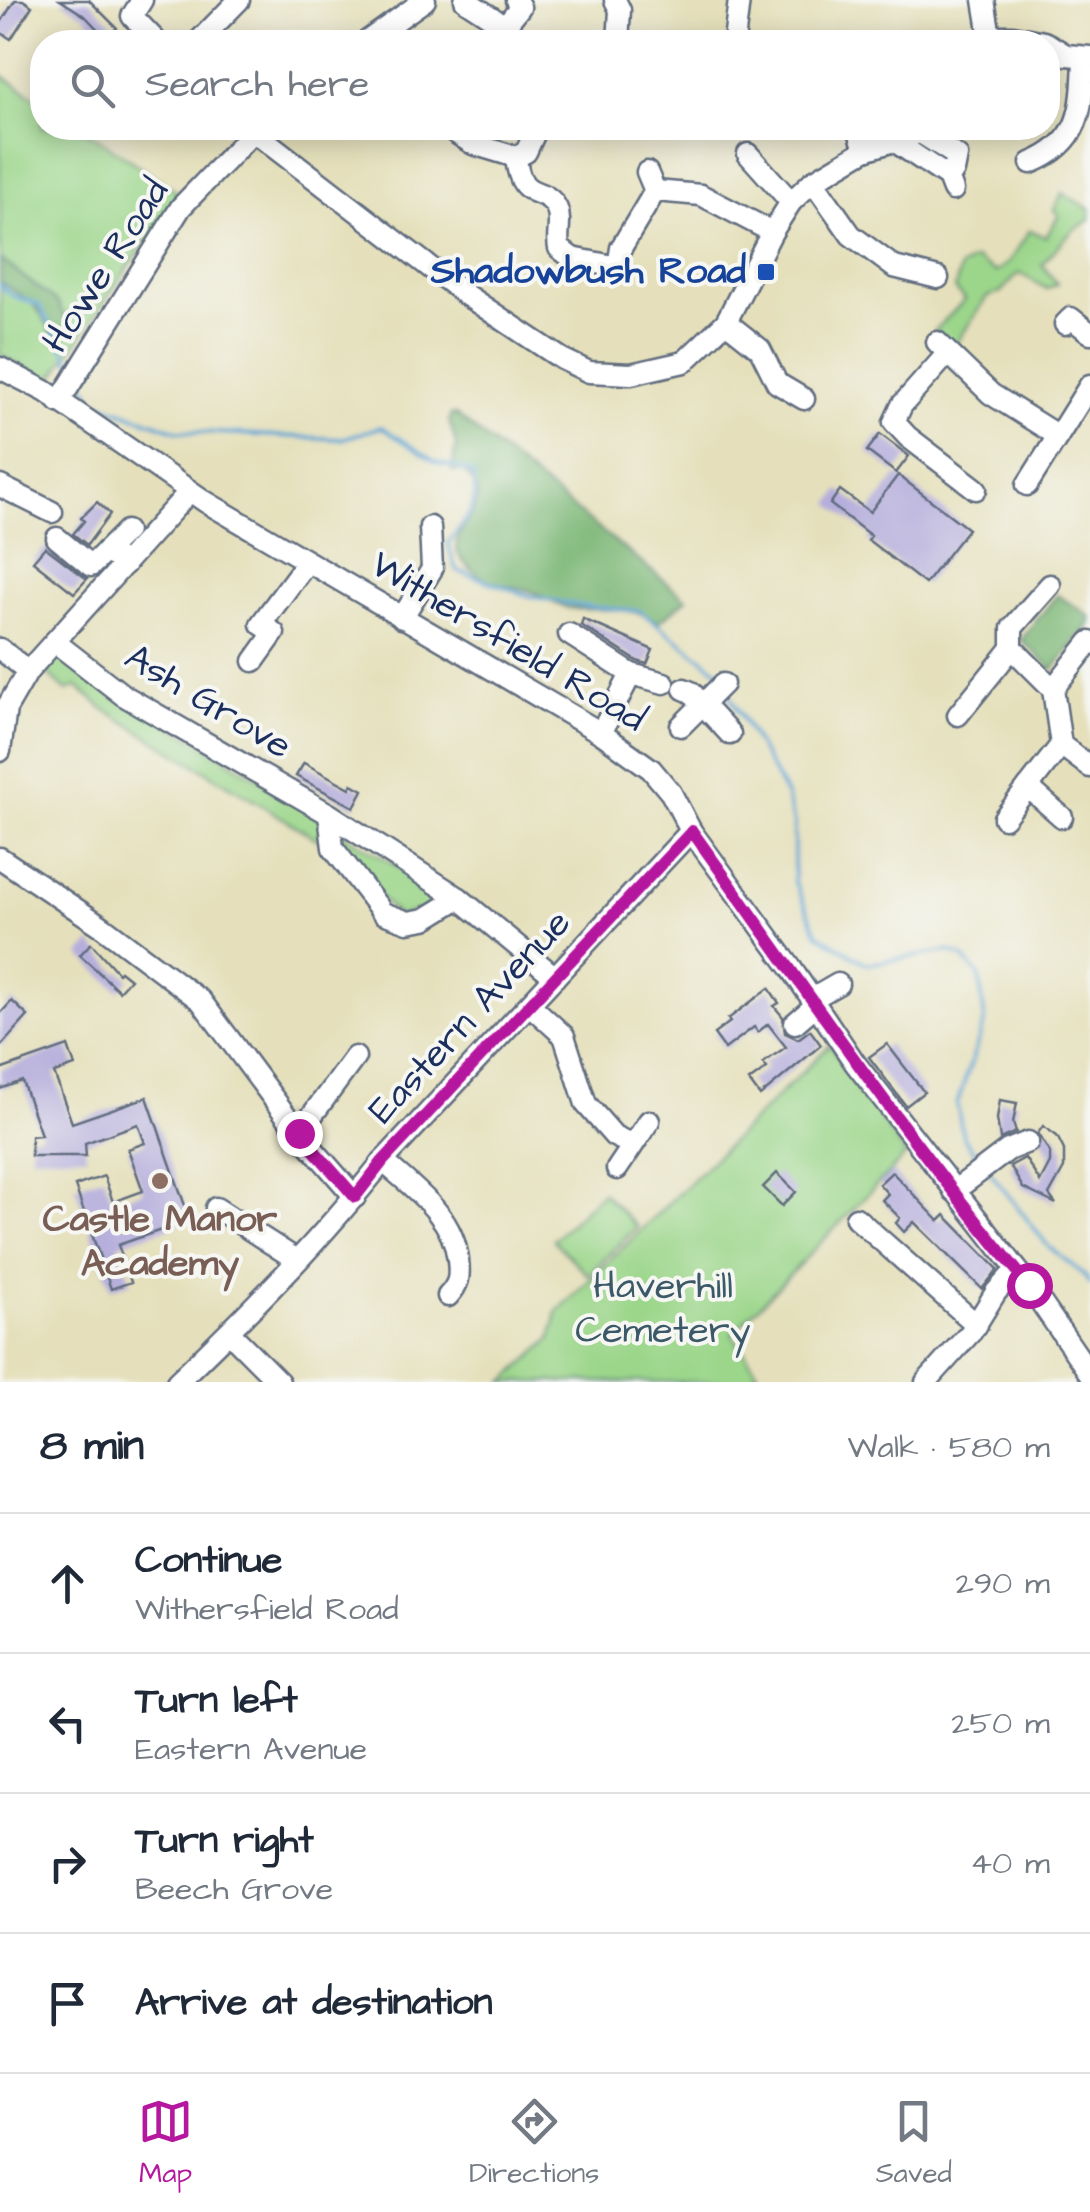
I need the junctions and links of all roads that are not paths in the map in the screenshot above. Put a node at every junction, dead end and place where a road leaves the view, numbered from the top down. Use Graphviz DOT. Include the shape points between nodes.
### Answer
graph roads {
  1 [pos="142,0"];
  2 [pos="239,0"];
  3 [pos="465,0"];
  4 [pos="516,0"];
  5 [pos="615,0"];
  6 [pos="738,0"];
  7 [pos="984,0"];
  8 [pos="421,1"];
  9 [pos="145,30"];
  10 [pos="210,30"];
  11 [pos="382,30"];
  12 [pos="619,30"];
  13 [pos="735,30"];
  14 [pos="990,30"];
  15 [pos="1060,51"];
  16 [pos="1087,58"];
  17 [pos="245,140"];
  18 [pos="269,140"];
  19 [pos="467,140"];
  20 [pos="532,140"];
  21 [pos="862,140"];
  22 [pos="935,140"];
  23 [pos="894,141"];
  24 [pos="865,150"];
  25 [pos="748,154"];
  26 [pos="516,156"];
  27 [pos="1031,164"];
  28 [pos="813,181"];
  29 [pos="791,202"];
  30 [pos="772,232"];
  31 [pos="938,278"];
  32 [pos="726,322"];
  33 [pos="1065,324"];
  34 [pos="1090,333"];
  35 [pos="0,368"];
  36 [pos="1090,384"];
  37 [pos="64,393"];
  38 [pos="804,399"];
  39 [pos="1058,436"];
  40 [pos="1027,485"];
  41 [pos="0,486"];
  42 [pos="976,489"];
  43 [pos="189,492"];
  44 [pos="52,512"];
  45 [pos="430,527"];
  46 [pos="126,531"];
  47 [pos="57,538"];
  48 [pos="106,552"];
  49 [pos="307,562"];
  50 [pos="125,564"];
  51 [pos="1050,585"];
  52 [pos="402,618"];
  53 [pos="569,634"];
  54 [pos="55,642"];
  55 [pos="1090,642"];
  56 [pos="1012,648"];
  57 [pos="0,649"];
  58 [pos="254,661"];
  59 [pos="28,671"];
  60 [pos="631,674"];
  61 [pos="723,684"];
  62 [pos="1053,689"];
  63 [pos="704,705"];
  64 [pos="958,715"];
  65 [pos="682,726"];
  66 [pos="601,732"];
  67 [pos="730,734"];
  68 [pos="1061,745"];
  69 [pos="0,751"];
  70 [pos="1090,767"];
  71 [pos="1028,787"];
  72 [pos="329,814"];
  73 [pos="1062,817"];
  74 [pos="1004,818"];
  75 [pos="692,831"];
  76 [pos="0,858"];
  77 [pos="460,898"];
  78 [pos="555,977"];
  79 [pos="838,984"];
  80 [pos="814,1002"];
  81 [pos="530,1004"];
  82 [pos="795,1023"];
  83 [pos="355,1057"];
  84 [pos="649,1121"];
  85 [pos="299,1133"];
  86 [pos="1028,1142"];
  87 [pos="631,1144"];
  88 [pos="383,1161"];
  89 [pos="617,1169"];
  90 [pos="954,1191"];
  91 [pos="355,1197"];
  92 [pos="216,1208"];
  93 [pos="856,1218"];
  94 [pos="297,1260"];
  95 [pos="1022,1277"];
  96 [pos="448,1296"];
  97 [pos="980,1320"];
  98 [pos="230,1332"];
  99 [pos="1090,1374"];
  100 [pos="177,1382"];
  101 [pos="279,1382"];
  102 [pos="926,1382"];
  1 -- 9 [label="street" via="132,16"];
  2 -- 10 [label="street"];
  3 -- 4 [label="street" via="505,26 520,7"];
  5 -- 12 [label="street"];
  6 -- 13 [label="street"];
  7 -- 14 [label="street"];
  8 -- 11 [label="street"];
  15 -- 16 [label="street"];
  16 -- 27 [label="street" via="1074,127 1049,156"];
  17 -- 37 [label="street, Howe Road" via="181,207"];
  18 -- 32 [label="street" via="466,295 590,372 631,374 684,362"];
  19 -- 26 [label="street"];
  20 -- 26 [label="street"];
  21 -- 24 [label="street"];
  22 -- 23 [label="street" via="957,156 953,180"];
  23 -- 24 [label="street"];
  24 -- 28 [label="street"];
  25 -- 29 [label="street"];
  26 -- 30 [label="street" via="523,186 557,209 559,248 572,258 618,266 651,182 700,195"];
  28 -- 29 [label="street"];
  28 -- 31 [label="street" via="850,234 894,267"];
  29 -- 30 [label="street"];
  30 -- 32 [label="street"];
  32 -- 38 [label="street" via="760,349 776,382"];
  33 -- 34 [label="street" via="1071,318"];
  35 -- 37 [label="street, Withersfield Road" via="45,391"];
  36 -- 39 [label="street"];
  37 -- 43 [label="street, Withersfield Road"];
  39 -- 40 [label="street"];
  39 -- 42 [label="street" via="991,394 942,347 894,422"];
  41 -- 44 [label="street"];
  43 -- 49 [label="street, Withersfield Road"];
  43 -- 50 [label="street"];
  45 -- 52 [label="street" via="432,569"];
  46 -- 48 [label="street"];
  47 -- 48 [label="street" via="92,566"];
  48 -- 50 [label="street"];
  49 -- 52 [label="street, Withersfield Road"];
  49 -- 58 [label="street" via="261,624 274,633"];
  50 -- 54 [label="street"];
  51 -- 56 [label="street" via="1012,628"];
  52 -- 66 [label="street, Withersfield Road"];
  53 -- 60 [label="street"];
  54 -- 59 [label="street"];
  54 -- 72 [label="street, Ash Grove" via="123,695"];
  55 -- 62 [label="street"];
  56 -- 62 [label="street"];
  56 -- 64 [label="street"];
  57 -- 59 [label="street"];
  59 -- 69 [label="street" via="6,709"];
  60 -- 63 [label="street" via="674,686"];
  60 -- 66 [label="street"];
  61 -- 63 [label="street"];
  62 -- 68 [label="street"];
  63 -- 65 [label="street"];
  63 -- 67 [label="street"];
  66 -- 75 [label="street, Withersfield Road" via="651,769"];
  68 -- 70 [label="street"];
  68 -- 71 [label="street"];
  71 -- 73 [label="street"];
  71 -- 74 [label="street"];
  72 -- 77 [label="street, Ash Grove"];
  72 -- 77 [label="street" via="333,848 383,913 408,922 425,919"];
  75 -- 78 [label="street, Eastern Avenue"];
  75 -- 80 [label="street, Withersfield Road"];
  76 -- 85 [label="street" via="201,1001"];
  77 -- 78 [label="street, Ash Grove"];
  78 -- 81 [label="street, Eastern Avenue"];
  79 -- 80 [label="street"];
  80 -- 82 [label="street"];
  80 -- 90 [label="street, Withersfield Road"];
  81 -- 87 [label="street" via="564,1036 586,1104 614,1136"];
  81 -- 88 [label="street, Eastern Avenue"];
  83 -- 85 [label="street"];
  84 -- 87 [label="street"];
  85 -- 91 [label="street"];
  86 -- 90 [label="street"];
  87 -- 89 [label="street"];
  88 -- 91 [label="street, Eastern Avenue"];
  88 -- 96 [label="street" via="448,1226 459,1276"];
  90 -- 95 [label="street, Withersfield Road"];
  91 -- 94 [label="street, Eastern Avenue"];
  92 -- 94 [label="street"];
  93 -- 97 [label="street"];
  94 -- 98 [label="street, Eastern Avenue"];
  95 -- 97 [label="street" via="996,1292"];
  95 -- 99 [label="street, Withersfield Road"];
  97 -- 102 [label="street"];
  98 -- 100 [label="street, Eastern Avenue"];
  98 -- 101 [label="street"];
}
